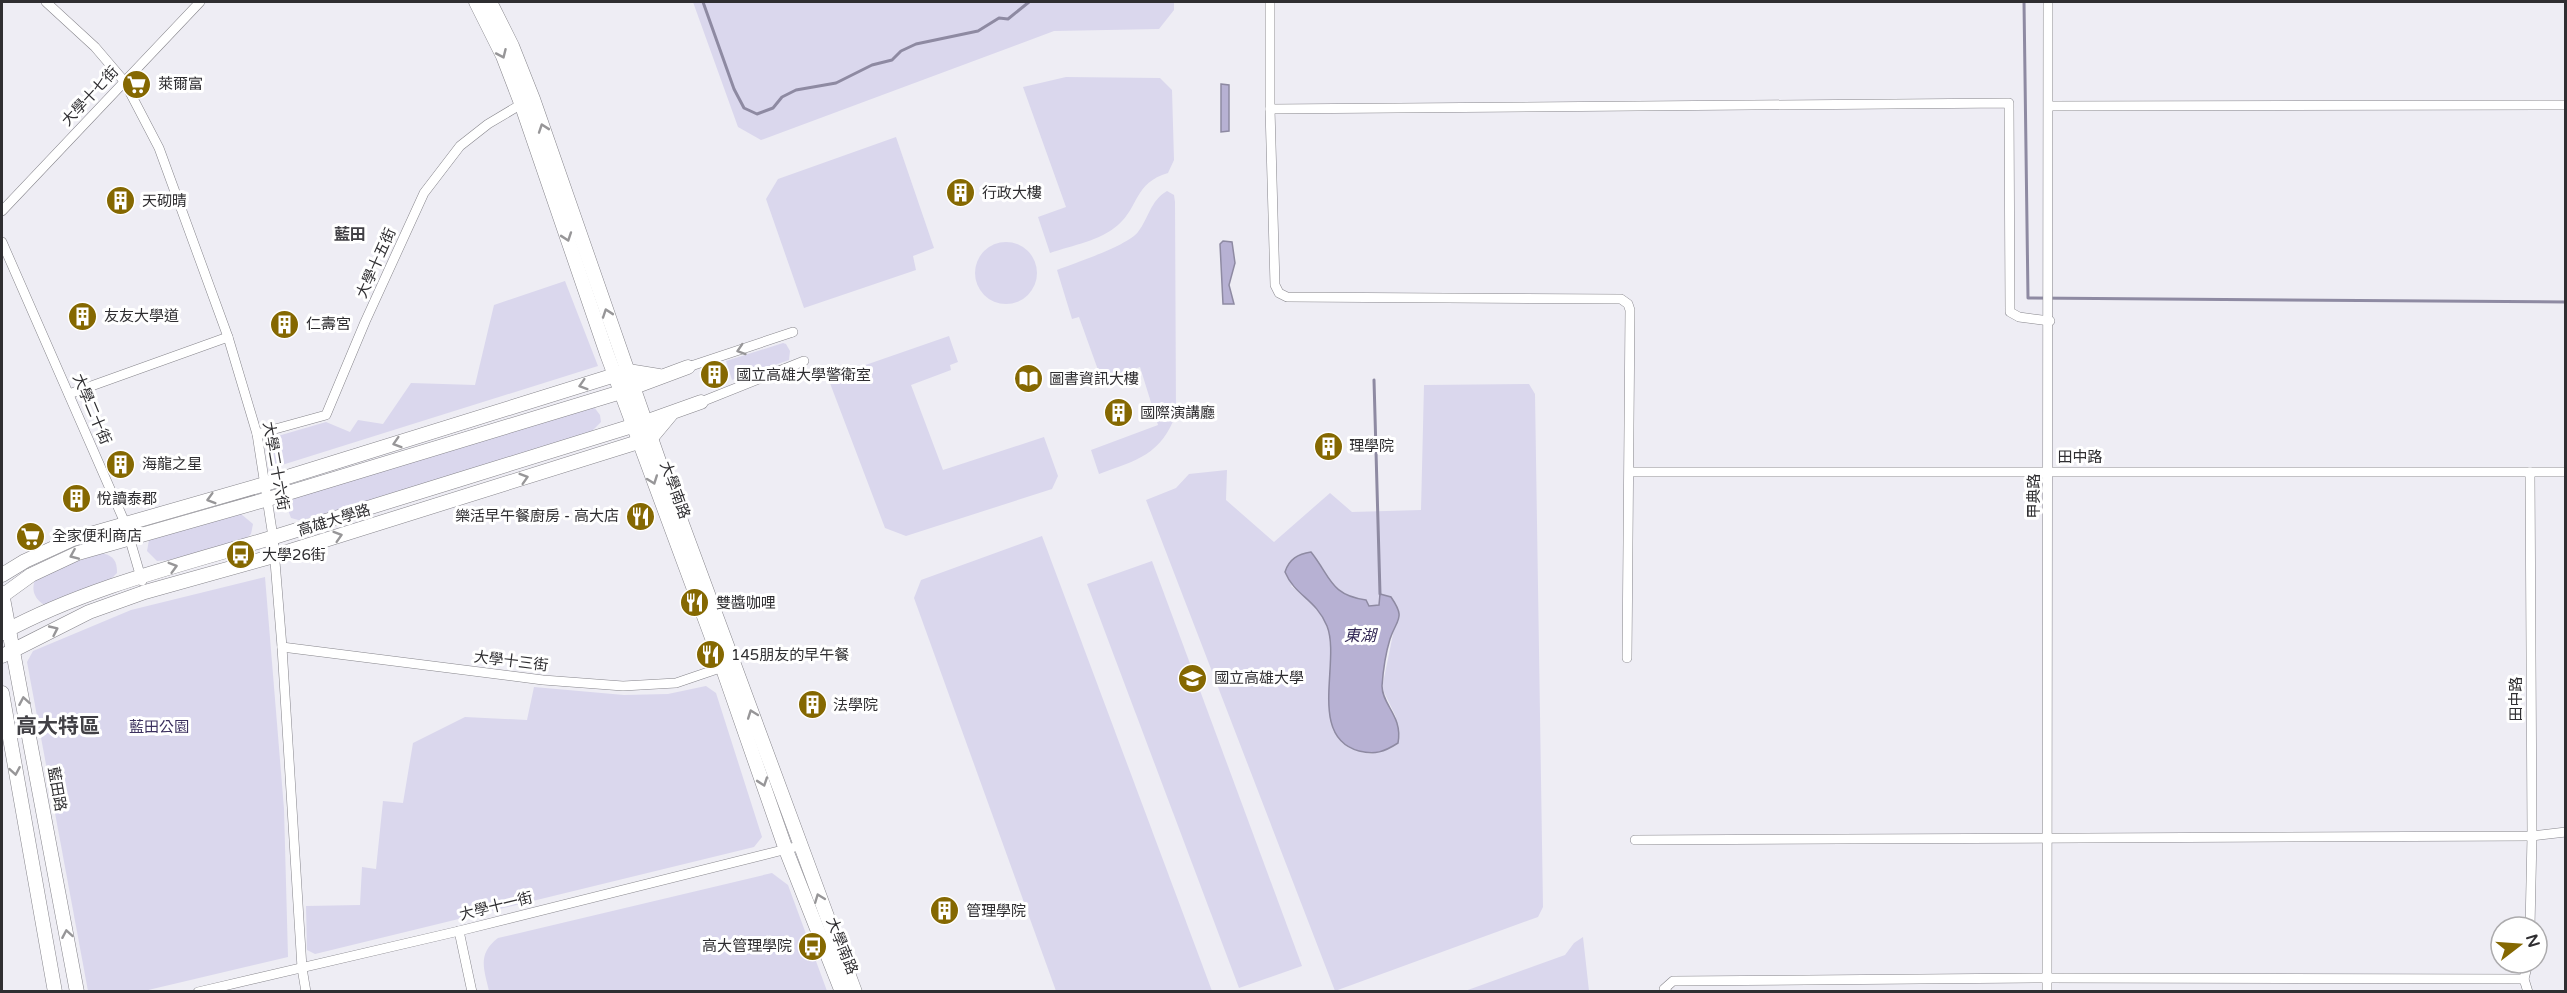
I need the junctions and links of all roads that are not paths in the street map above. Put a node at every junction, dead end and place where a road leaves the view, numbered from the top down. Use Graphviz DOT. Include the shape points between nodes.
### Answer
graph roads {
  1 [pos="46,2"];
  2 [pos="200,2"];
  3 [pos="476,2"];
  4 [pos="490,2"];
  5 [pos="1270,2"];
  6 [pos="2048,2"];
  7 [pos="124,81"];
  8 [pos="527,101"];
  9 [pos="2565,105"];
  10 [pos="2049,106"];
  11 [pos="1270,109"];
  12 [pos="2,211"];
  13 [pos="2,242"];
  14 [pos="2050,318"];
  15 [pos="793,332"];
  16 [pos="228,337"];
  17 [pos="804,362"];
  18 [pos="688,367"];
  19 [pos="621,373"];
  20 [pos="661,377"];
  21 [pos="627,390"];
  22 [pos="69,394"];
  23 [pos="701,402"];
  24 [pos="672,413"];
  25 [pos="639,424"];
  26 [pos="257,434"];
  27 [pos="645,440"];
  28 [pos="1630,472"];
  29 [pos="2049,472"];
  30 [pos="2530,472"];
  31 [pos="2565,472"];
  32 [pos="266,484"];
  33 [pos="268,500"];
  34 [pos="125,523"];
  35 [pos="273,537"];
  36 [pos="129,538"];
  37 [pos="274,556"];
  38 [pos="2,575"];
  39 [pos="141,576"];
  40 [pos="145,592"];
  41 [pos="2,595"];
  42 [pos="5,631"];
  43 [pos="282,647"];
  44 [pos="8,652"];
  45 [pos="1627,658"];
  46 [pos="728,665"];
  47 [pos="2,693"];
  48 [pos="2565,832"];
  49 [pos="2532,836"];
  50 [pos="2048,837"];
  51 [pos="1635,840"];
  52 [pos="793,848"];
  53 [pos="2530,915"];
  54 [pos="459,931"];
  55 [pos="302,968"];
  56 [pos="2525,975"];
  57 [pos="2047,978"];
  58 [pos="2524,979"];
  59 [pos="55,992"];
  60 [pos="77,992"];
  61 [pos="198,992"];
  62 [pos="306,992"];
  63 [pos="472,992"];
  64 [pos="842,992"];
  65 [pos="855,992"];
  66 [pos="1667,992"];
  67 [pos="2047,992"];
  68 [pos="2528,992"];
  1 -- 7 [label="street, 大學二十六街" via="95,47"];
  2 -- 7 [label="street, 大學十七街"];
  3 -- 8 [label="street, 大學南路, one-way"];
  4 -- 8 [label="street, 大學南路" via="512,46"];
  5 -- 11 [label="street"];
  6 -- 10 [label="street, 甲典路"];
  7 -- 12 [label="street, 大學十七街"];
  7 -- 16 [label="street, 大學二十六街" via="159,148"];
  8 -- 19 [label="street, 大學南路"];
  8 -- 26 [label="street, 大學十五街" via="460,146 424,193 326,416"];
  9 -- 10 [label="street"];
  10 -- 14 [label="street, 甲典路"];
  11 -- 14 [label="street" via="2009,103 2010,312 2019,317"];
  11 -- 28 [label="street" via="1275,285 1279,293 1287,297 1621,299 1630,310"];
  13 -- 22 [label="street, 大學二十街"];
  14 -- 29 [label="street, 甲典路"];
  15 -- 18 [label="street, one-way"];
  16 -- 22 [label="street"];
  16 -- 26 [label="street, 大學二十六街"];
  17 -- 23 [label="street"];
  18 -- 20 [label="street"];
  19 -- 20 [label="street"];
  19 -- 21 [label="street, 大學南路"];
  19 -- 32 [label="street, one-way"];
  20 -- 21 [label="street"];
  21 -- 25 [label="street, 大學南路"];
  21 -- 33 [label="street"];
  22 -- 34 [label="street, 大學二十街"];
  23 -- 24 [label="street, 高雄大學路"];
  24 -- 25 [label="street, 高雄大學路"];
  24 -- 27 [label="street, 高雄大學路"];
  25 -- 27 [label="street, 大學南路"];
  25 -- 35 [label="street, 高雄大學路"];
  26 -- 32 [label="street, 大學二十六街"];
  37 -- 27 [label="street, 高雄大學路, one-way"];
  27 -- 46 [label="street, 大學南路"];
  28 -- 29 [label="street, 田中路"];
  28 -- 45 [label="street"];
  29 -- 30 [label="street, 田中路"];
  29 -- 50 [label="street, 甲典路"];
  30 -- 31 [label="street, 田中路"];
  30 -- 49 [label="street, 田中路"];
  32 -- 33 [label="street, 大學二十六街"];
  32 -- 34 [label="street, one-way"];
  33 -- 35 [label="street, 大學二十六街"];
  33 -- 36 [label="street"];
  34 -- 36 [label="street, 大學二十街"];
  34 -- 38 [label="street" via="73,539"];
  35 -- 37 [label="street, 大學二十六街"];
  39 -- 35 [label="street, 高雄大學路, one-way"];
  36 -- 39 [label="street, 大學二十街"];
  36 -- 41 [label="street, one-way" via="78,553 31,575"];
  37 -- 40 [label="street, 高雄大學路"];
  37 -- 43 [label="street, 大學二十六街"];
  39 -- 40 [label="street, 大學二十街"];
  39 -- 42 [label="street, 高雄大學路"];
  44 -- 40 [label="street, 高雄大學路, one-way" via="89,612"];
  41 -- 42 [label="street, 藍田路"];
  42 -- 44 [label="street, 藍田路"];
  43 -- 46 [label="street, 大學十三街" via="543,680 623,686 676,682"];
  43 -- 55 [label="street, 大學二十六街"];
  60 -- 44 [label="street, 藍田路, one-way"];
  46 -- 52 [label="street, 大學南路"];
  47 -- 59 [label="street, one-way"];
  48 -- 49 [label="street"];
  49 -- 50 [label="street"];
  49 -- 53 [label="street, 田中路"];
  50 -- 51 [label="street"];
  50 -- 57 [label="street, 甲典路"];
  52 -- 54 [label="street, 大學十一街"];
  52 -- 64 [label="street, 大學南路"];
  65 -- 52 [label="street, 大學南路, one-way"];
  54 -- 55 [label="street, 大學十一街"];
  54 -- 63 [label="street"];
  55 -- 61 [label="street, 大學十一街"];
  55 -- 62 [label="street, 大學二十六街"];
  56 -- 58 [label="street"];
  57 -- 58 [label="street"];
  57 -- 66 [label="street" via="1673,981 1664,989"];
  57 -- 67 [label="street, 甲典路"];
  58 -- 68 [label="street"];
}
